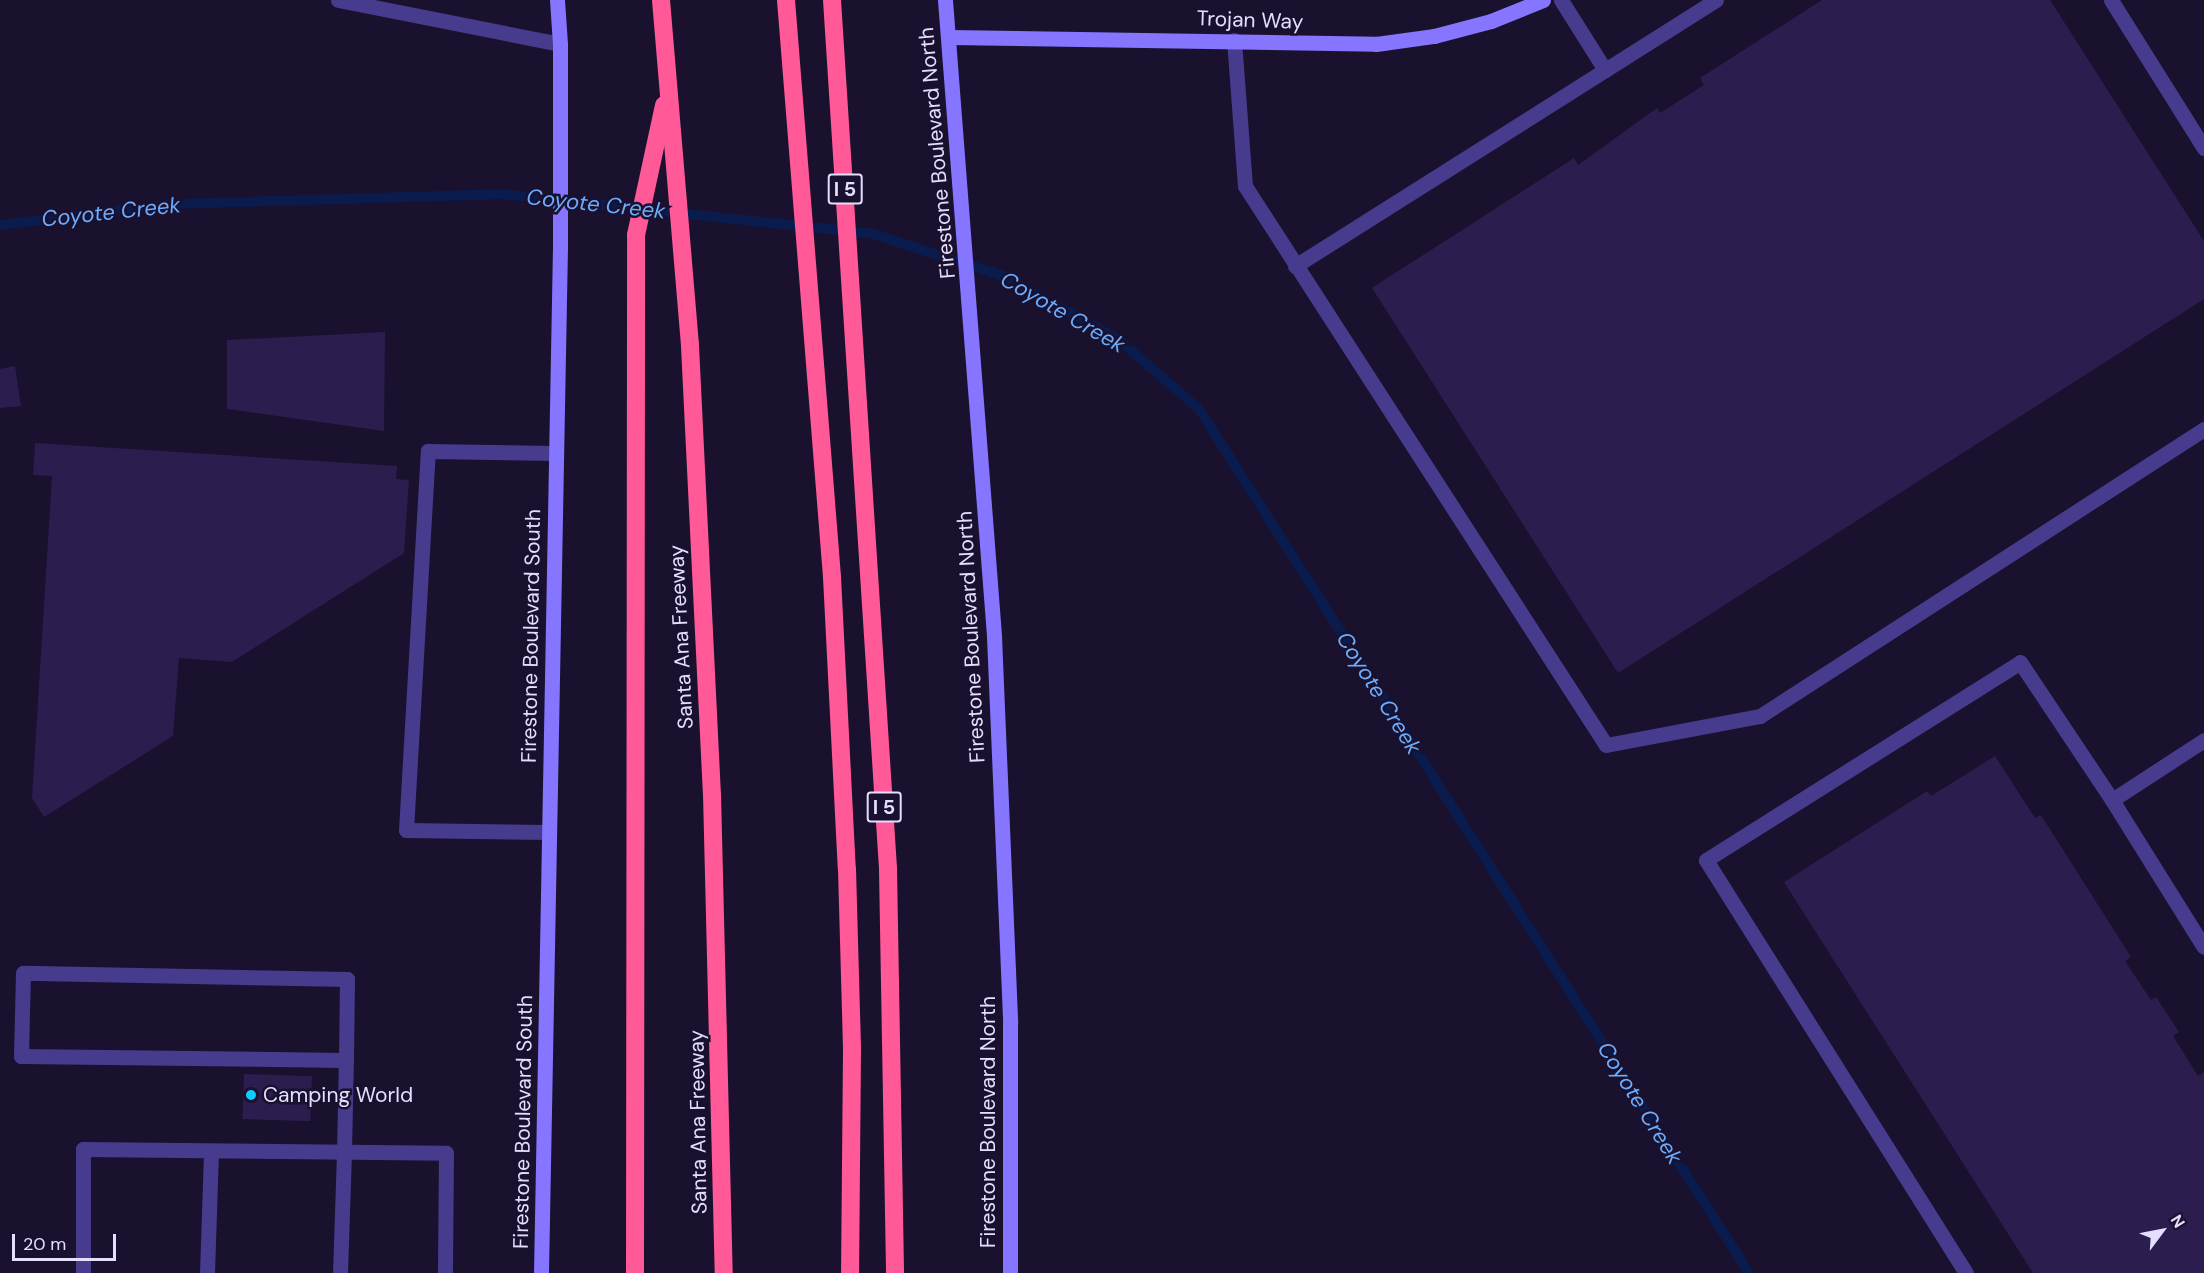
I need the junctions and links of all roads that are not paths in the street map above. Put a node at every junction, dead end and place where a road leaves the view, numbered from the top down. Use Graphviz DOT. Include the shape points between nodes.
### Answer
graph roads {
  1 [pos="338,0"];
  2 [pos="557,0"];
  3 [pos="786,0"];
  4 [pos="832,0"];
  5 [pos="945,0"];
  6 [pos="1543,0"];
  7 [pos="1561,0"];
  8 [pos="1716,0"];
  9 [pos="2111,0"];
  10 [pos="662,5"];
  11 [pos="949,38"];
  12 [pos="1234,40"];
  13 [pos="560,44"];
  14 [pos="1605,70"];
  15 [pos="667,92"];
  16 [pos="2204,148"];
  17 [pos="1295,266"];
  18 [pos="2204,429"];
  19 [pos="555,453"];
  20 [pos="2204,740"];
  21 [pos="2112,800"];
  22 [pos="549,832"];
  23 [pos="2204,947"];
  24 [pos="346,1060"];
  25 [pos="211,1151"];
  26 [pos="344,1152"];
  27 [pos="83,1273"];
  28 [pos="207,1273"];
  29 [pos="340,1273"];
  30 [pos="445,1273"];
  31 [pos="542,1273"];
  32 [pos="636,1273"];
  33 [pos="724,1273"];
  34 [pos="850,1273"];
  35 [pos="895,1273"];
  36 [pos="1010,1273"];
  37 [pos="1966,1273"];
  1 -- 13 [label="lane"];
  2 -- 13 [label="street, Firestone Boulevard South"];
  3 -- 34 [label="highway" via="816,347 848,869 852,1050"];
  4 -- 35 [label="highway, I 5" via="888,869"];
  5 -- 11 [label="street, Firestone Boulevard North"];
  6 -- 12 [label="street, Trojan Way" via="1491,21 1434,36 1376,44"];
  7 -- 14 [label="lane"];
  8 -- 14 [label="lane"];
  9 -- 16 [label="lane"];
  10 -- 15 [label="highway, Santa Ana Freeway"];
  11 -- 12 [label="street, Trojan Way"];
  11 -- 36 [label="street, Firestone Boulevard North" via="994,636 1010,1024"];
  12 -- 17 [label="lane" via="1245,186"];
  13 -- 19 [label="street, Firestone Boulevard South"];
  14 -- 17 [label="lane"];
  15 -- 32 [label="highway" via="636,235"];
  15 -- 33 [label="highway, Santa Ana Freeway" via="690,346 712,794"];
  17 -- 18 [label="lane" via="1606,746 1760,716"];
  19 -- 22 [label="street, Firestone Boulevard South"];
  19 -- 22 [label="lane" via="428,451 406,830"];
  20 -- 21 [label="lane"];
  21 -- 23 [label="lane"];
  21 -- 37 [label="lane" via="2020,662 1706,861"];
  22 -- 31 [label="street, Firestone Boulevard South"];
  24 -- 24 [label="lane" via="21,1056 23,973 347,979"];
  24 -- 26 [label="lane"];
  25 -- 26 [label="lane"];
  25 -- 27 [label="lane" via="83,1149"];
  25 -- 28 [label="lane"];
  26 -- 29 [label="lane"];
  26 -- 30 [label="lane" via="447,1153"];
}
